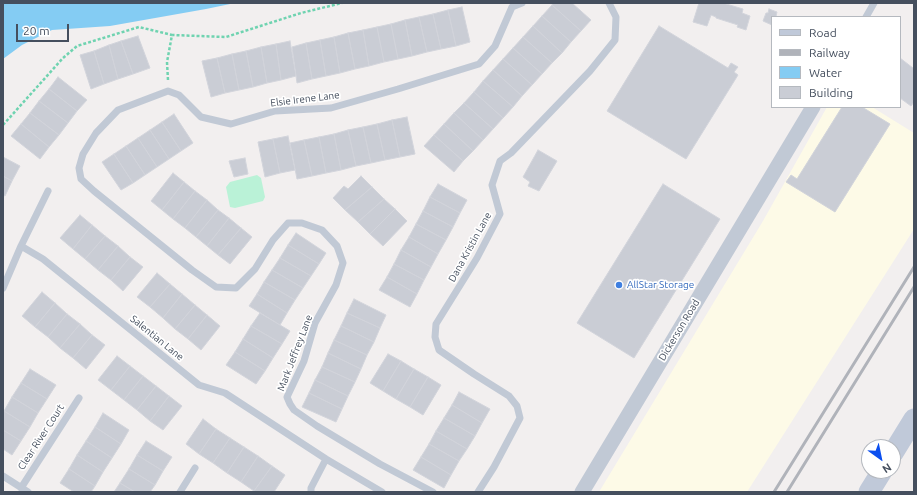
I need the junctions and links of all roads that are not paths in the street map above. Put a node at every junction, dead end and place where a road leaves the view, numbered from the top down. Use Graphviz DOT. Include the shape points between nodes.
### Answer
graph roads {
  1 [pos="522,3"];
  2 [pos="610,3"];
  3 [pos="874,3"];
  4 [pos="867,16"];
  5 [pos="812,108"];
  6 [pos="48,190"];
  7 [pos="94,191"];
  8 [pos="21,246"];
  9 [pos="3,288"];
  10 [pos="79,398"];
  11 [pos="914,419"];
  12 [pos="901,440"];
  13 [pos="326,459"];
  14 [pos="195,468"];
  15 [pos="3,476"];
  16 [pos="877,479"];
  17 [pos="21,488"];
  18 [pos="28,492"];
  19 [pos="180,492"];
  20 [pos="311,492"];
  21 [pos="382,492"];
  22 [pos="433,492"];
  23 [pos="478,492"];
  24 [pos="582,492"];
  25 [pos="868,492"];
  1 -- 7 [label="lane, Elsie Irene Lane" via="512,7 496,46 479,64 331,108 275,111 231,124 201,117 179,95 168,91 118,110 96,133 78,168 81,179"];
  2 -- 23 [label="lane, Dana Kristin Lane" via="616,17 615,40 585,76 511,153 500,161 492,185 500,214 477,258 436,324 435,337 439,350 509,396 517,406 520,418"];
  3 -- 4 [label="lane"];
  5 -- 24 [label="street, Dickerson Road"];
  6 -- 8 [label="lane"];
  7 -- 22 [label="lane, Mark Jeffrey Lane" via="216,287 236,288 255,269 273,240 288,223 302,223 322,230 337,246 343,263 336,285 315,323 304,360 287,397 294,410 380,464"];
  8 -- 9 [label="lane"];
  8 -- 13 [label="lane, Salentian Lane" via="43,258 199,385 225,392"];
  10 -- 17 [label="lane, Clear River Court"];
  11 -- 12 [label="main road"];
  13 -- 20 [label="lane"];
  13 -- 21 [label="lane, Salentian Lane"];
  14 -- 19 [label="lane"];
  15 -- 17 [label="lane"];
  16 -- 25 [label="main road"];
  17 -- 18 [label="lane"];
}
